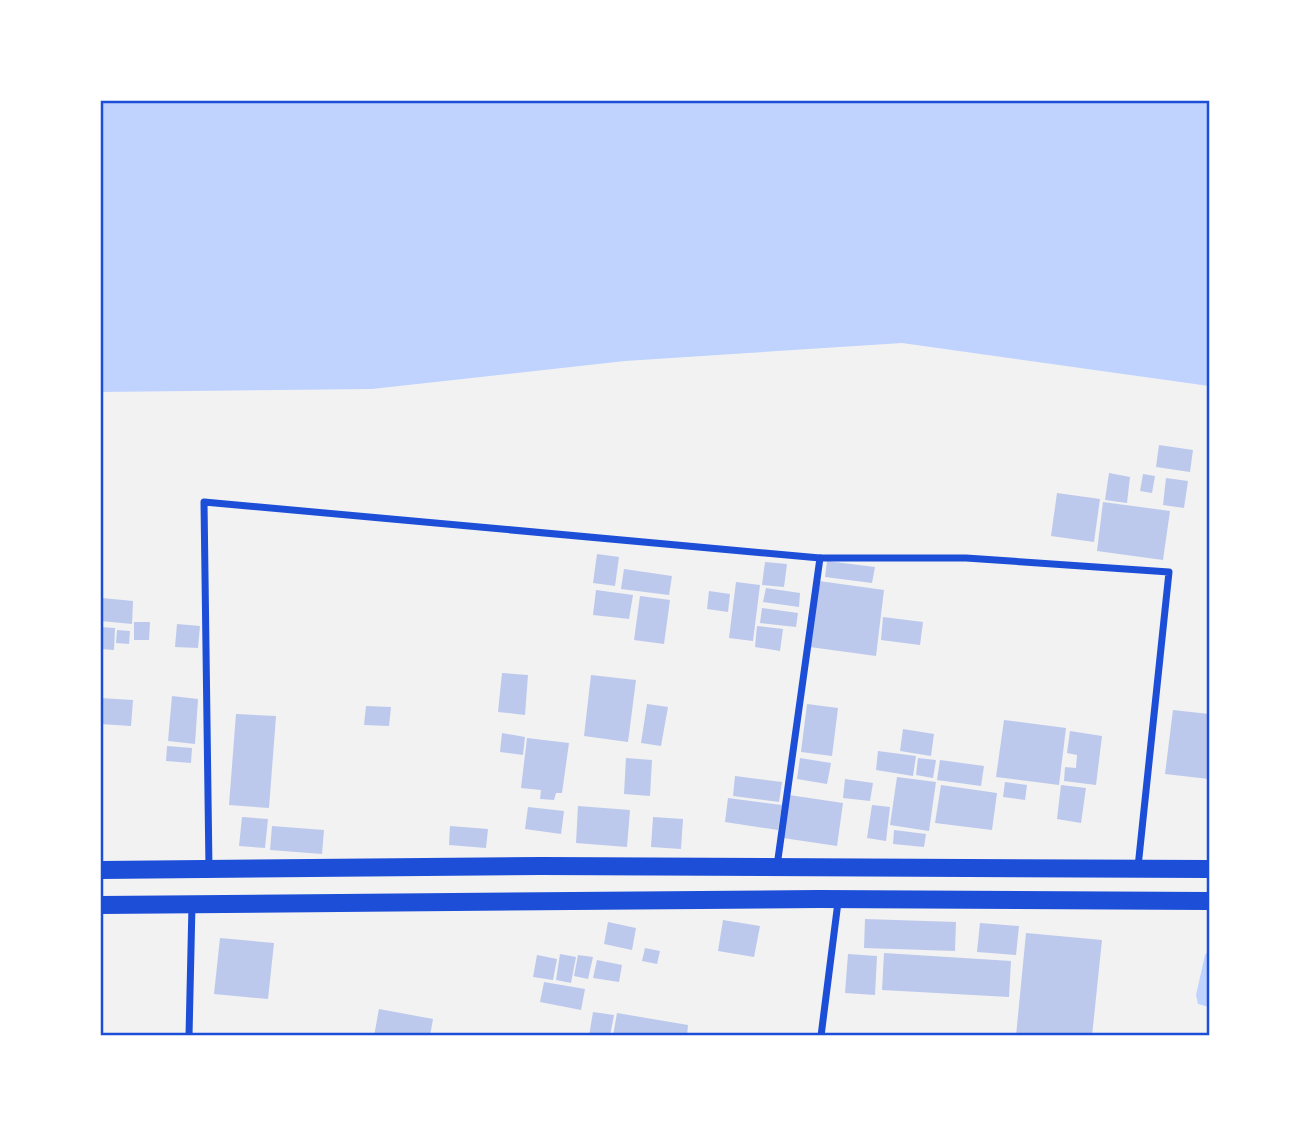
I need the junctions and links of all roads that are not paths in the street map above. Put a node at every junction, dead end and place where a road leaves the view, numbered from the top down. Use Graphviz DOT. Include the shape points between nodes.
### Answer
graph roads {
  1 [pos="820,558"];
  2 [pos="777,866"];
  3 [pos="1138,868"];
  4 [pos="1209,869"];
  5 [pos="100,870"];
  6 [pos="209,870"];
  7 [pos="838,899"];
  8 [pos="1209,901"];
  9 [pos="192,904"];
  10 [pos="100,905"];
  11 [pos="189,1036"];
  12 [pos="821,1036"];
  1 -- 2 [label="street"];
  1 -- 3 [label="street" via="966,558 1169,572"];
  1 -- 6 [label="street" via="204,502"];
  2 -- 3 [label="main road"];
  2 -- 6 [label="main road"];
  3 -- 4 [label="main road"];
  5 -- 6 [label="main road"];
  7 -- 8 [label="main road"];
  7 -- 9 [label="main road"];
  7 -- 12 [label="street"];
  9 -- 10 [label="main road"];
  9 -- 11 [label="street"];
}
